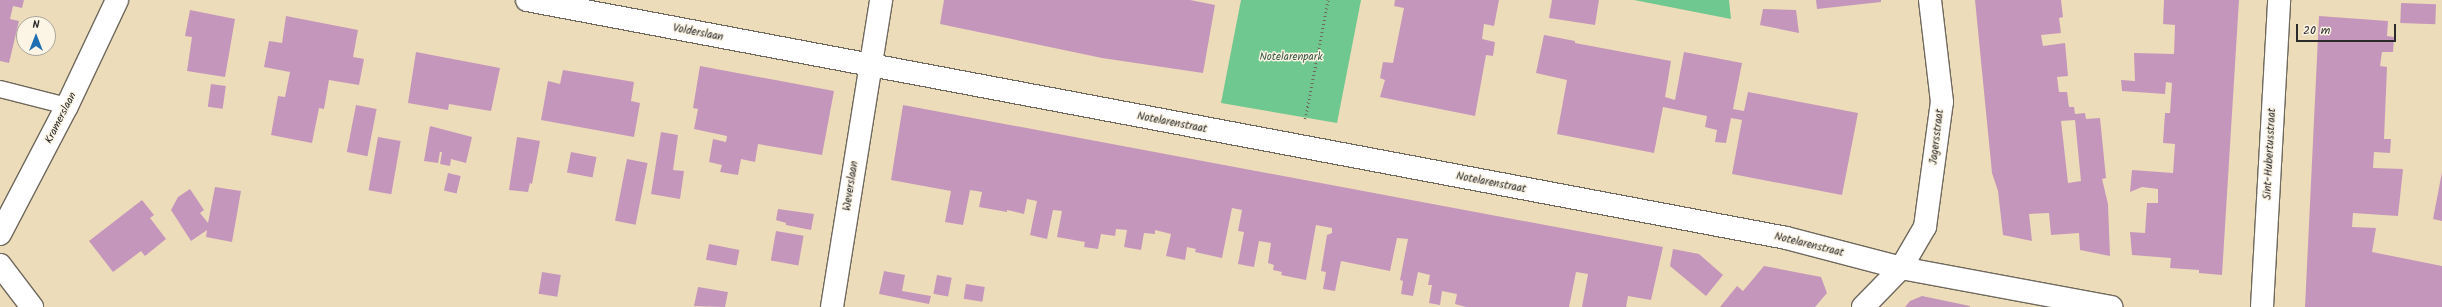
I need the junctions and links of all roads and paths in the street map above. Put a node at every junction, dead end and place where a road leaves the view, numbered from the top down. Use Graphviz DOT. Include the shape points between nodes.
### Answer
graph roads {
  1 [pos="117,0"];
  2 [pos="527,0"];
  3 [pos="881,0"];
  4 [pos="1328,0"];
  5 [pos="1930,0"];
  6 [pos="2279,0"];
  7 [pos="869,66"];
  8 [pos="0,89"];
  9 [pos="67,106"];
  10 [pos="1300,147"];
  11 [pos="0,234"];
  12 [pos="0,265"];
  13 [pos="1900,268"];
  14 [pos="32,307"];
  15 [pos="832,307"];
  16 [pos="1863,307"];
  17 [pos="2110,307"];
  18 [pos="2262,307"];
  1 -- 9 [label="street, Kramerslaan"];
  2 -- 7 [label="street, Volderslaan"];
  3 -- 7 [label="street, Weverslaan"];
  4 -- 10 [label="path"];
  5 -- 13 [label="street, Jagersstraat" via="1942,102 1925,227"];
  6 -- 18 [label="street, Sint-Hubertusstraat"];
  7 -- 10 [label="street, Notelarenstraat"];
  7 -- 15 [label="street, Weverslaan"];
  8 -- 9 [label="lane"];
  9 -- 11 [label="street, Kramerslaan"];
  10 -- 13 [label="street, Notelarenstraat" via="1786,238"];
  12 -- 14 [label="street"];
  13 -- 16 [label="street, Jagersstraat"];
  13 -- 17 [label="street, Notelarenstraat"];
}
